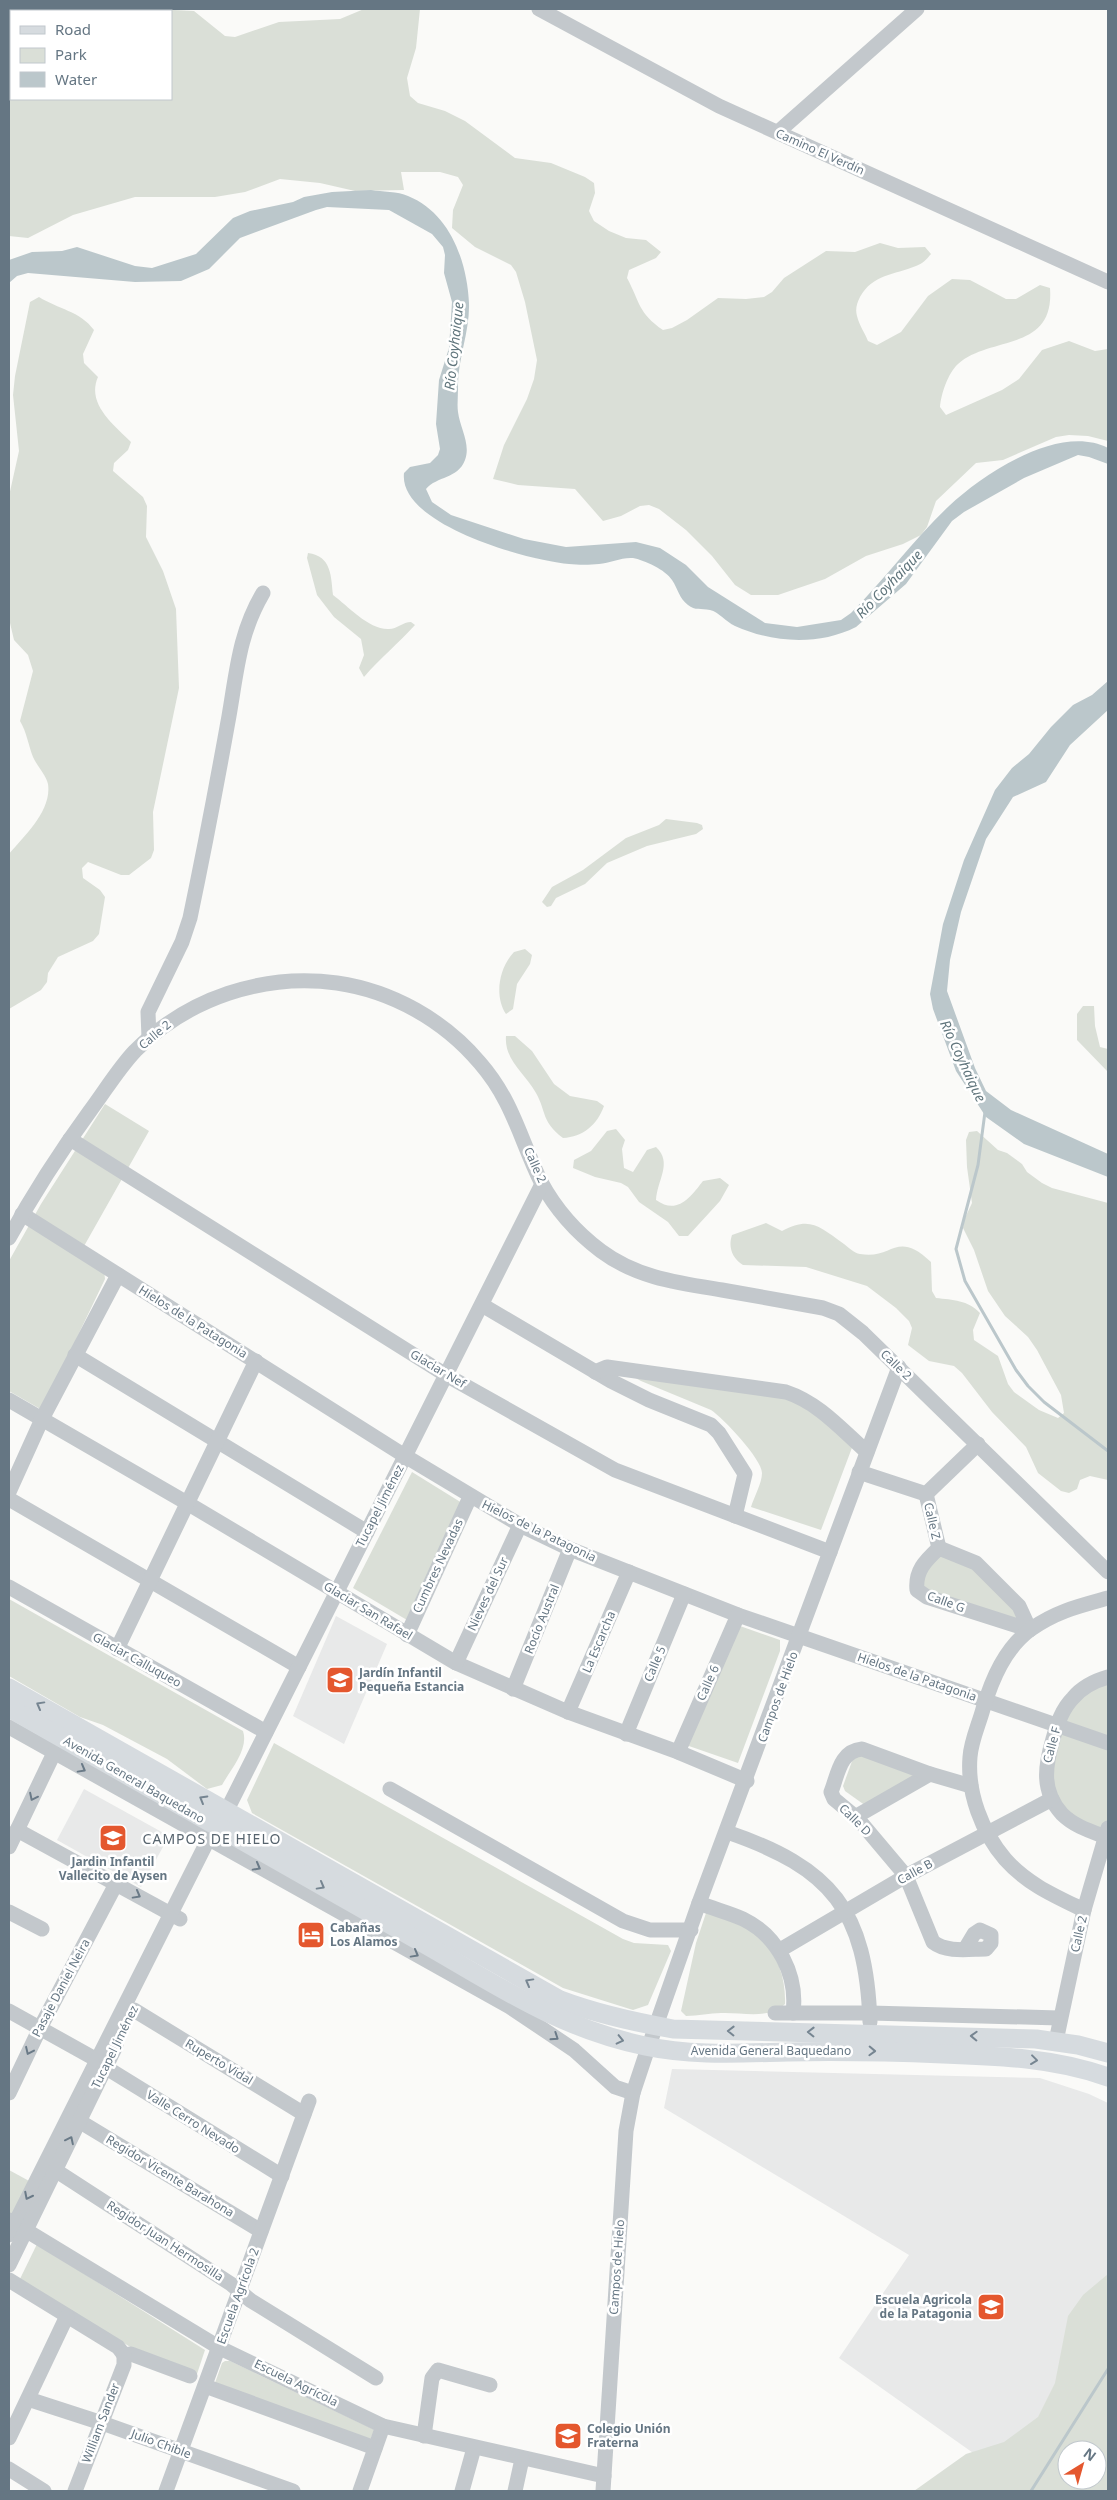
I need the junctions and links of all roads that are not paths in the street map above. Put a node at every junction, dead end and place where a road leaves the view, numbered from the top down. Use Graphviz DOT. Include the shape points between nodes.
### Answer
graph roads {
  1 [pos="539,9"];
  2 [pos="917,9"];
  3 [pos="778,132"];
  4 [pos="1108,282"];
  5 [pos="263,592"];
  6 [pos="149,1038"];
  7 [pos="70,1139"];
  8 [pos="542,1184"];
  9 [pos="22,1214"];
  10 [pos="9,1238"];
  11 [pos="118,1274"];
  12 [pos="482,1305"];
  13 [pos="75,1355"];
  14 [pos="256,1361"];
  15 [pos="899,1367"];
  16 [pos="595,1372"];
  17 [pos="446,1375"];
  18 [pos="9,1400"];
  19 [pos="42,1419"];
  20 [pos="218,1441"];
  21 [pos="978,1444"];
  22 [pos="867,1452"];
  23 [pos="405,1456"];
  24 [pos="859,1472"];
  25 [pos="9,1492"];
  26 [pos="926,1494"];
  27 [pos="470,1497"];
  28 [pos="9,1498"];
  29 [pos="188,1503"];
  30 [pos="736,1516"];
  31 [pos="520,1525"];
  32 [pos="367,1532"];
  33 [pos="939,1548"];
  34 [pos="570,1549"];
  35 [pos="830,1552"];
  36 [pos="629,1572"];
  37 [pos="1108,1572"];
  38 [pos="151,1581"];
  39 [pos="9,1588"];
  40 [pos="337,1592"];
  41 [pos="684,1594"];
  42 [pos="1108,1598"];
  43 [pos="738,1615"];
  44 [pos="1030,1630"];
  45 [pos="407,1635"];
  46 [pos="800,1636"];
  47 [pos="118,1649"];
  48 [pos="456,1663"];
  49 [pos="299,1667"];
  50 [pos="1108,1677"];
  51 [pos="9,1688"];
  52 [pos="513,1689"];
  53 [pos="986,1700"];
  54 [pos="9,1708"];
  55 [pos="568,1712"];
  56 [pos="1057,1725"];
  57 [pos="9,1727"];
  58 [pos="266,1732"];
  59 [pos="626,1734"];
  60 [pos="1108,1743"];
  61 [pos="678,1752"];
  62 [pos="54,1753"];
  63 [pos="930,1774"];
  64 [pos="746,1781"];
  65 [pos="971,1786"];
  66 [pos="390,1789"];
  67 [pos="1052,1798"];
  68 [pos="855,1817"];
  69 [pos="18,1830"];
  70 [pos="217,1831"];
  71 [pos="727,1832"];
  72 [pos="1107,1832"];
  73 [pos="987,1833"];
  74 [pos="9,1847"];
  75 [pos="906,1876"];
  76 [pos="116,1884"];
  77 [pos="700,1903"];
  78 [pos="1084,1910"];
  79 [pos="9,1912"];
  80 [pos="846,1913"];
  81 [pos="176,1916"];
  82 [pos="42,1929"];
  83 [pos="691,1930"];
  84 [pos="964,1949"];
  85 [pos="780,1950"];
  86 [pos="134,2010"];
  87 [pos="9,2011"];
  88 [pos="793,2012"];
  89 [pos="870,2013"];
  90 [pos="775,2014"];
  91 [pos="1060,2018"];
  92 [pos="657,2026"];
  93 [pos="40,2028"];
  94 [pos="871,2033"];
  95 [pos="1056,2041"];
  96 [pos="649,2047"];
  97 [pos="1108,2053"];
  98 [pos="101,2063"];
  99 [pos="1106,2076"];
  100 [pos="9,2093"];
  101 [pos="633,2094"];
  102 [pos="306,2107"];
  103 [pos="79,2121"];
  104 [pos="55,2170"];
  105 [pos="282,2176"];
  106 [pos="14,2227"];
  107 [pos="261,2232"];
  108 [pos="9,2265"];
  109 [pos="9,2280"];
  110 [pos="239,2291"];
  111 [pos="67,2316"];
  112 [pos="220,2348"];
  113 [pos="124,2355"];
  114 [pos="190,2376"];
  115 [pos="376,2378"];
  116 [pos="490,2385"];
  117 [pos="204,2386"];
  118 [pos="28,2399"];
  119 [pos="102,2423"];
  120 [pos="383,2426"];
  121 [pos="424,2436"];
  122 [pos="9,2438"];
  123 [pos="375,2448"];
  124 [pos="474,2448"];
  125 [pos="181,2452"];
  126 [pos="522,2459"];
  127 [pos="9,2469"];
  128 [pos="254,2484"];
  129 [pos="603,2484"];
  130 [pos="80,2490"];
  131 [pos="44,2491"];
  132 [pos="166,2491"];
  133 [pos="293,2491"];
  134 [pos="360,2491"];
  135 [pos="462,2491"];
  136 [pos="515,2491"];
  1 -- 3 [label="street, Camino El Verdín" via="719,106"];
  2 -- 3 [label="street"];
  3 -- 4 [label="street, Camino El Verdín"];
  5 -- 6 [label="street" via="241,641 190,918 148,1012"];
  6 -- 7 [label="street, Calle 2" via="122,1066"];
  6 -- 8 [label="street, Calle 2" via="179,1016 213,998 268,983 326,982 383,995 436,1022 480,1062 513,1112"];
  7 -- 9 [label="street, Calle 2"];
  7 -- 17 [label="street, Glaciar Nef"];
  8 -- 12 [label="street, Tucapel Jiménez"];
  8 -- 15 [label="street, Calle 2" via="579,1232 603,1253 626,1266 651,1277 831,1311 864,1333"];
  9 -- 10 [label="street, Calle 2"];
  9 -- 11 [label="street, Hielos de la Patagonia"];
  11 -- 13 [label="street"];
  11 -- 14 [label="street, Hielos de la Patagonia"];
  12 -- 16 [label="street"];
  12 -- 17 [label="street, Tucapel Jiménez"];
  13 -- 19 [label="street"];
  13 -- 20 [label="street"];
  14 -- 20 [label="street"];
  14 -- 23 [label="street, Hielos de la Patagonia"];
  15 -- 21 [label="street, Calle 2"];
  15 -- 22 [label="street, Campos de Hielo"];
  16 -- 22 [label="street" via="607,1367 786,1392 815,1406"];
  16 -- 30 [label="street" via="649,1400 711,1425 719,1433 745,1474"];
  17 -- 23 [label="street, Tucapel Jiménez"];
  17 -- 30 [label="street, Glaciar Nef" via="615,1470"];
  18 -- 19 [label="street, Glaciar San Rafael"];
  19 -- 25 [label="street"];
  19 -- 29 [label="street, Glaciar San Rafael"];
  20 -- 29 [label="street"];
  20 -- 32 [label="street"];
  21 -- 26 [label="street"];
  21 -- 37 [label="street, Calle 2"];
  22 -- 24 [label="street, Campos de Hielo"];
  23 -- 27 [label="street, Hielos de la Patagonia"];
  23 -- 32 [label="street, Tucapel Jiménez"];
  24 -- 26 [label="street"];
  24 -- 35 [label="street, Campos de Hielo"];
  26 -- 33 [label="street, Calle Z"];
  27 -- 31 [label="street, Hielos de la Patagonia"];
  27 -- 45 [label="street, Cumbres Nevadas"];
  28 -- 38 [label="street"];
  29 -- 38 [label="street"];
  29 -- 40 [label="street, Glaciar San Rafael"];
  30 -- 35 [label="street, Glaciar Nef"];
  31 -- 34 [label="street, Hielos de la Patagonia"];
  31 -- 48 [label="street, Nieves del Sur"];
  32 -- 40 [label="street, Tucapel Jiménez"];
  33 -- 44 [label="street" via="976,1563 1019,1606"];
  33 -- 44 [label="street, Calle G" via="916,1578 917,1590 927,1597"];
  34 -- 36 [label="street, Hielos de la Patagonia"];
  34 -- 52 [label="street, Rocío Austral"];
  35 -- 46 [label="street, Campos de Hielo"];
  36 -- 41 [label="street, Hielos de la Patagonia"];
  36 -- 55 [label="street, La Escarcha"];
  38 -- 47 [label="street"];
  38 -- 49 [label="street"];
  39 -- 47 [label="street, Glaciar Calluqueo"];
  40 -- 45 [label="street, Glaciar San Rafael"];
  40 -- 49 [label="street, Tucapel Jiménez"];
  41 -- 43 [label="street, Hielos de la Patagonia"];
  41 -- 59 [label="street, Calle 5"];
  42 -- 44 [label="street" via="1062,1610"];
  43 -- 46 [label="street, Hielos de la Patagonia"];
  43 -- 61 [label="street, Calle 6"];
  44 -- 53 [label="street" via="996,1671"];
  45 -- 48 [label="street, Glaciar San Rafael"];
  46 -- 53 [label="street, Hielos de la Patagonia"];
  46 -- 64 [label="street, Campos de Hielo"];
  47 -- 58 [label="street, Glaciar Calluqueo"];
  48 -- 52 [label="street, Glaciar San Rafael"];
  49 -- 58 [label="street, Tucapel Jiménez"];
  50 -- 56 [label="street, Calle F" via="1080,1691 1066,1706"];
  70 -- 51 [label="main road, Avenida General Baquedano, one-way"];
  52 -- 55 [label="street, Glaciar San Rafael"];
  53 -- 56 [label="street, Hielos de la Patagonia"];
  53 -- 65 [label="street" via="970,1755"];
  54 -- 70 [label="main road, Avenida General Baquedano"];
  55 -- 59 [label="street, Glaciar San Rafael"];
  56 -- 60 [label="street, Hielos de la Patagonia"];
  56 -- 67 [label="street, Calle F" via="1046,1764 1046,1782"];
  57 -- 62 [label="street, Avenida General Baquedano"];
  58 -- 70 [label="street, Tucapel Jiménez"];
  59 -- 61 [label="street, Glaciar San Rafael"];
  61 -- 64 [label="street, Glaciar San Rafael"];
  62 -- 69 [label="street, one-way"];
  62 -- 70 [label="street, Avenida General Baquedano, one-way"];
  63 -- 65 [label="street, Calle D"];
  63 -- 68 [label="street"];
  63 -- 68 [label="street, Calle D" via="862,1749 845,1754 830,1792"];
  64 -- 71 [label="street, Campos de Hielo"];
  65 -- 73 [label="street"];
  66 -- 83 [label="street" via="623,1921 650,1930"];
  67 -- 72 [label="street, Calle F" via="1075,1824"];
  67 -- 73 [label="street, Calle B"];
  68 -- 75 [label="street, Calle D"];
  69 -- 74 [label="street"];
  69 -- 76 [label="street"];
  70 -- 81 [label="street, Tucapel Jiménez"];
  92 -- 70 [label="main road, Avenida General Baquedano, one-way" via="596,2013 560,2000"];
  70 -- 96 [label="main road, Avenida General Baquedano, one-way" via="548,2014 596,2034"];
  70 -- 101 [label="street, Avenida General Baquedano, one-way" via="510,2007 574,2050 615,2088"];
  71 -- 77 [label="street, Campos de Hielo"];
  71 -- 80 [label="street" via="772,1848 801,1864 826,1886"];
  72 -- 78 [label="street, Calle 2"];
  73 -- 75 [label="street, Calle B"];
  73 -- 78 [label="street" via="1004,1858 1026,1879"];
  75 -- 80 [label="street, Calle B"];
  75 -- 84 [label="street, Calle D" via="933,1942 940,1948"];
  76 -- 81 [label="street, one-way"];
  76 -- 93 [label="street, Pasaje Daniel Neira"];
  77 -- 83 [label="street, Campos de Hielo"];
  77 -- 85 [label="street" via="745,1920"];
  78 -- 91 [label="street, Calle 2"];
  79 -- 82 [label="street"];
  80 -- 85 [label="street, Calle B"];
  80 -- 89 [label="street" via="864,1955"];
  81 -- 86 [label="street, Tucapel Jiménez"];
  81 -- 98 [label="street, Tucapel Jiménez"];
  83 -- 92 [label="street, Campos de Hielo"];
  85 -- 88 [label="street" via="790,1974 795,2000"];
  86 -- 98 [label="street, Tucapel Jiménez"];
  86 -- 102 [label="street, Ruperto Vidal"];
  87 -- 93 [label="street, Valle Cerro Nevado"];
  88 -- 89 [label="street"];
  88 -- 90 [label="street"];
  89 -- 91 [label="street"];
  89 -- 94 [label="street"];
  91 -- 95 [label="street, Calle 2"];
  94 -- 92 [label="main road, Avenida General Baquedano, one-way" via="688,2030"];
  92 -- 96 [label="street, Campos de Hielo"];
  93 -- 98 [label="street, Valle Cerro Nevado"];
  93 -- 100 [label="street, Pasaje Daniel Neira, one-way"];
  95 -- 94 [label="main road, Avenida General Baquedano, one-way"];
  95 -- 97 [label="main road, Avenida General Baquedano"];
  96 -- 99 [label="main road, Avenida General Baquedano, one-way" via="712,2052 852,2051 982,2056 1065,2064"];
  96 -- 101 [label="street, Campos de Hielo"];
  98 -- 103 [label="street, Tucapel Jiménez"];
  98 -- 105 [label="street, Valle Cerro Nevado"];
  98 -- 106 [label="street, Tucapel Jiménez, one-way"];
  101 -- 129 [label="street, Campos de Hielo" via="626,2131"];
  102 -- 105 [label="street, Escuela Agrícola 2"];
  104 -- 103 [label="street, Tucapel Jiménez, one-way"];
  103 -- 107 [label="street, Regidor Vicente Barahona"];
  104 -- 106 [label="street, Tucapel Jiménez"];
  104 -- 110 [label="street, Regidor Juan Hermosilla"];
  105 -- 107 [label="street, Escuela Agrícola 2"];
  106 -- 108 [label="street, Tucapel Jiménez"];
  106 -- 112 [label="street, Escuela Agrícola"];
  107 -- 110 [label="street, Escuela Agrícola 2"];
  109 -- 111 [label="street"];
  110 -- 112 [label="street, Escuela Agrícola 2"];
  110 -- 115 [label="street, Regidor Juan Hermosilla"];
  111 -- 113 [label="street" via="118,2347"];
  111 -- 118 [label="street"];
  112 -- 117 [label="street, Escuela Agrícola 2"];
  112 -- 120 [label="street, Escuela Agrícola"];
  113 -- 114 [label="street" via="131,2354"];
  113 -- 119 [label="street, William Sander" via="124,2365"];
  116 -- 121 [label="street" via="438,2370 432,2378"];
  117 -- 123 [label="street"];
  117 -- 125 [label="street, Escuela Agrícola 2"];
  118 -- 119 [label="street, Julio Chible"];
  118 -- 122 [label="street"];
  119 -- 125 [label="street, Julio Chible"];
  119 -- 130 [label="street, William Sander"];
  120 -- 121 [label="street, Escuela Agrícola"];
  120 -- 123 [label="street"];
  121 -- 124 [label="street, Escuela Agrícola"];
  123 -- 134 [label="street"];
  124 -- 126 [label="street, Escuela Agrícola"];
  124 -- 135 [label="street"];
  125 -- 128 [label="street, Julio Chible"];
  125 -- 132 [label="street, Escuela Agrícola 2"];
  126 -- 129 [label="street, Escuela Agrícola"];
  126 -- 136 [label="street"];
  127 -- 131 [label="street"];
  128 -- 133 [label="street, Julio Chible"];
}
